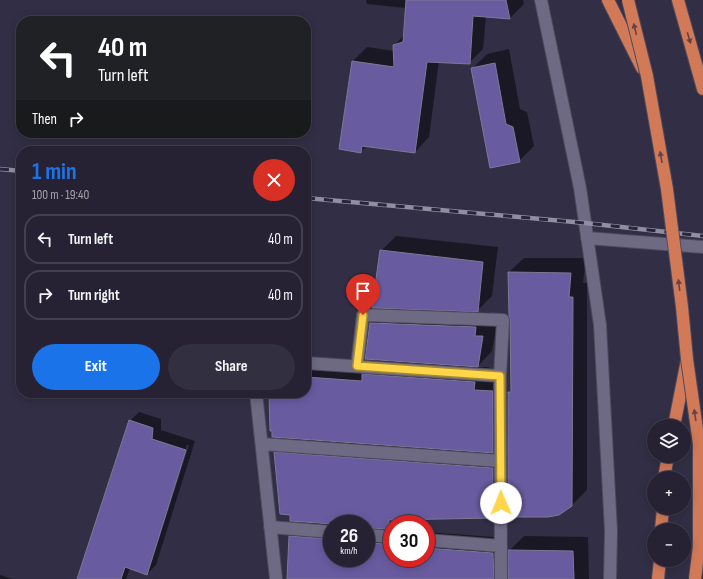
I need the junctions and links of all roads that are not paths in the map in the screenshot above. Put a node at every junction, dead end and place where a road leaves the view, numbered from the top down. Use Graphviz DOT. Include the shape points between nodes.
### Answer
graph roads {
  1 [pos="542,0"];
  2 [pos="608,0"];
  3 [pos="628,0"];
  4 [pos="678,0"];
  5 [pos="646,76"];
  6 [pos="703,83"];
  7 [pos="587,238"];
  8 [pos="703,247"];
  9 [pos="687,359"];
  10 [pos="311,363"];
  11 [pos="357,366"];
  12 [pos="500,376"];
  13 [pos="257,398"];
  14 [pos="675,419"];
  15 [pos="262,444"];
  16 [pos="500,461"];
  17 [pos="270,527"];
  18 [pos="323,531"];
  19 [pos="435,541"];
  20 [pos="501,546"];
  21 [pos="659,567"];
  22 [pos="276,579"];
  23 [pos="501,579"];
  24 [pos="610,579"];
  25 [pos="658,579"];
  26 [pos="695,579"];
  1 -- 7 [label="street" via="580,188"];
  2 -- 5 [label="highway"];
  5 -- 3 [label="highway, one-way, bridge"];
  4 -- 6 [label="highway, one-way"];
  9 -- 5 [label="highway, one-way, bridge" via="667,189"];
  7 -- 8 [label="street"];
  7 -- 24 [label="street" via="600,325 611,531"];
  9 -- 14 [label="highway"];
  26 -- 9 [label="highway, one-way, bridge" via="699,546 699,444"];
  10 -- 11 [label="street"];
  11 -- 12 [label="street"];
  11 -- 12 [label="street" via="363,315 503,320"];
  12 -- 16 [label="street"];
  13 -- 15 [label="street"];
  15 -- 16 [label="street"];
  15 -- 17 [label="street"];
  16 -- 20 [label="street"];
  17 -- 18 [label="street"];
  17 -- 22 [label="street"];
  19 -- 20 [label="street"];
  20 -- 23 [label="street"];
  21 -- 25 [label="highway"];
}
